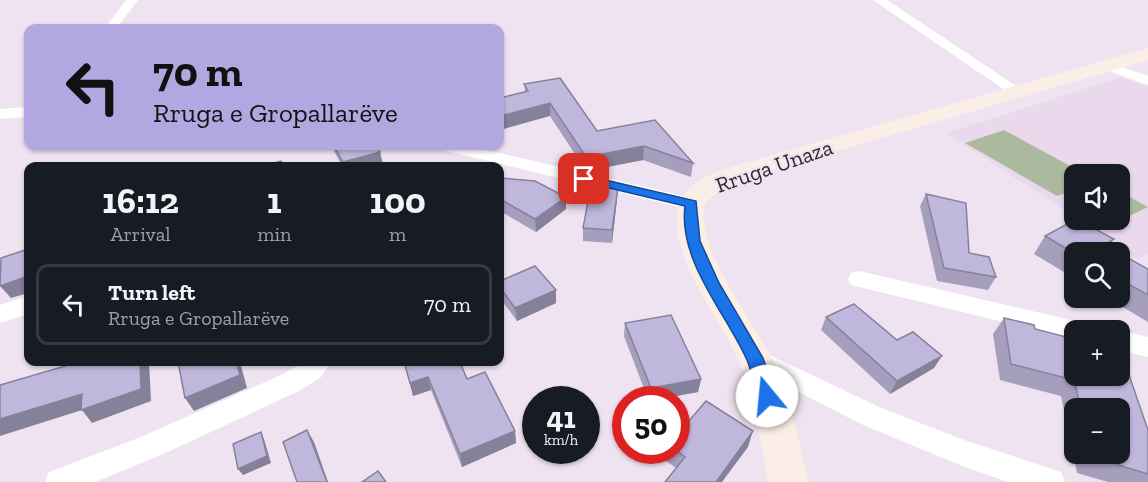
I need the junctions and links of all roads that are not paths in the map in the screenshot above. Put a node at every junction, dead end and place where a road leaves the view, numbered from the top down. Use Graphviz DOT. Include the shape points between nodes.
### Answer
graph roads {
  1 [pos="132,0"];
  2 [pos="879,0"];
  3 [pos="114,24"];
  4 [pos="1148,54"];
  5 [pos="1107,66"];
  6 [pos="1148,81"];
  7 [pos="1017,92"];
  8 [pos="24,112"];
  9 [pos="0,114"];
  10 [pos="463,150"];
  11 [pos="477,154"];
  12 [pos="462,162"];
  13 [pos="692,204"];
  14 [pos="859,279"];
  15 [pos="24,306"];
  16 [pos="0,314"];
  17 [pos="1064,327"];
  18 [pos="1130,343"];
  19 [pos="1148,347"];
  20 [pos="755,358"];
  21 [pos="315,366"];
  22 [pos="60,482"];
  23 [pos="788,482"];
  24 [pos="1050,482"];
  1 -- 3 [label="street"];
  2 -- 7 [label="street"];
  4 -- 5 [label="main road, Rruga Unaza"];
  5 -- 6 [label="street"];
  5 -- 7 [label="main road, Rruga Unaza"];
  7 -- 13 [label="main road, Rruga Unaza" via="742,172 712,185"];
  8 -- 9 [label="street"];
  10 -- 11 [label="street"];
  11 -- 12 [label="street"];
  11 -- 13 [label="street"];
  13 -- 20 [label="main road, Rruga Unaza" via="694,241 711,283"];
  14 -- 17 [label="street"];
  15 -- 16 [label="street"];
  18 -- 19 [label="street"];
  20 -- 23 [label="main road, Rruga Unaza"];
  20 -- 24 [label="street" via="871,416 965,454"];
  21 -- 22 [label="street" via="290,383"];
}
